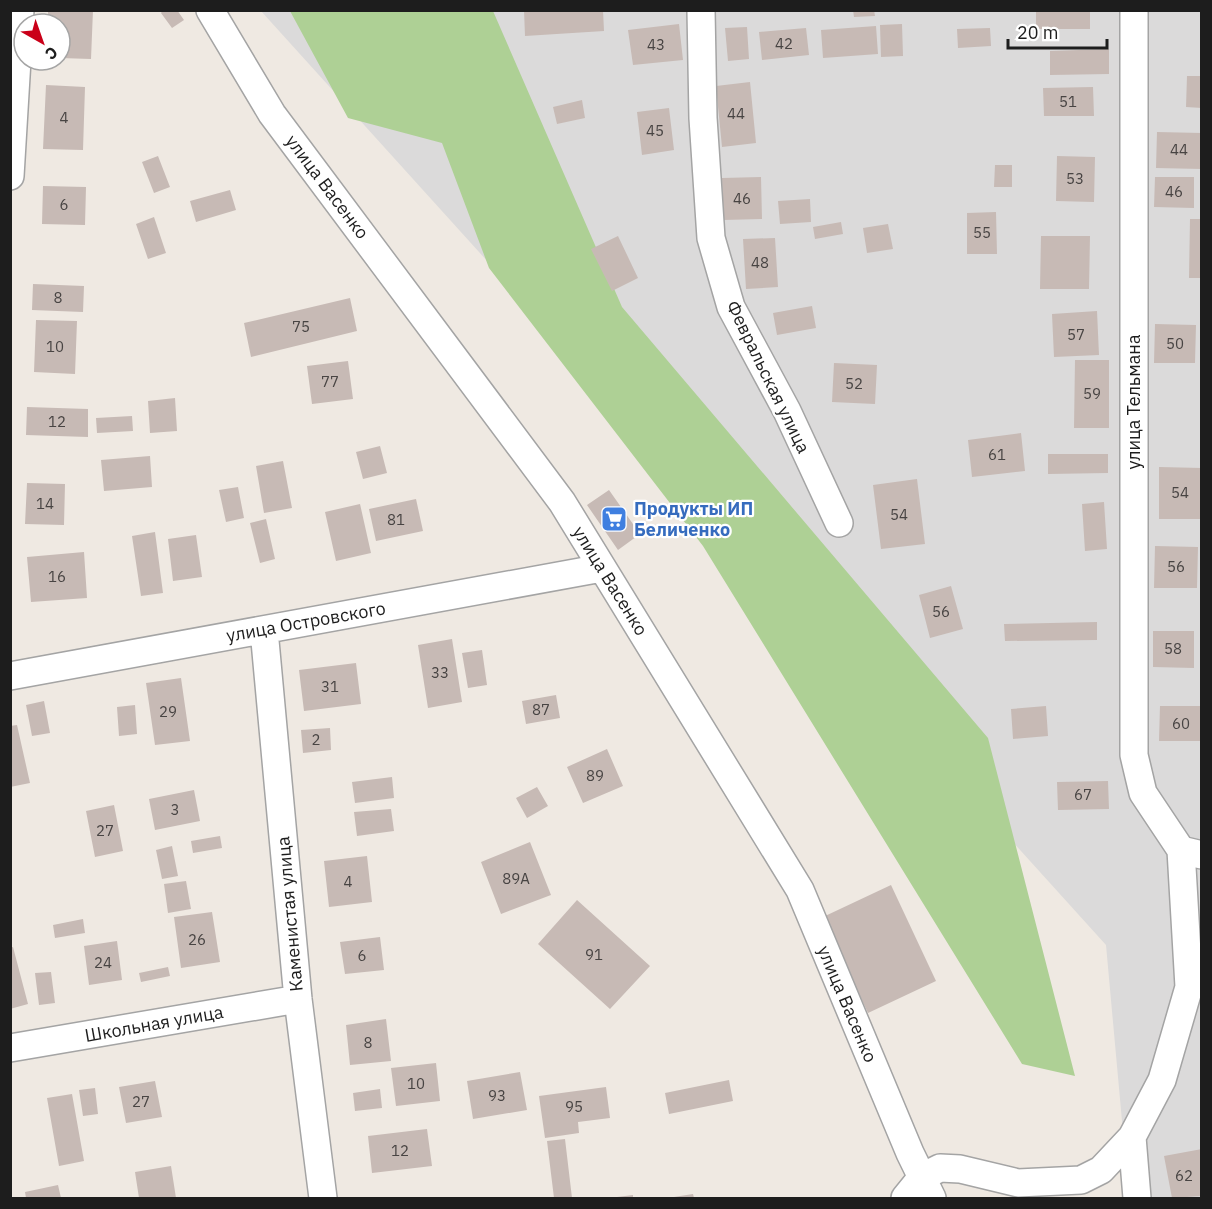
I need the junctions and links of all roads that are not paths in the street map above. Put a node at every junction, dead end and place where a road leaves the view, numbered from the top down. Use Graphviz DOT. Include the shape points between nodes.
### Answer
graph roads {
  1 [pos="20,10"];
  2 [pos="210,10"];
  3 [pos="701,10"];
  4 [pos="1134,10"];
  5 [pos="10,176"];
  6 [pos="839,523"];
  7 [pos="602,568"];
  8 [pos="264,630"];
  9 [pos="10,676"];
  10 [pos="1191,852"];
  11 [pos="298,999"];
  12 [pos="10,1048"];
  13 [pos="1132,1137"];
  14 [pos="927,1188"];
  15 [pos="323,1198"];
  16 [pos="905,1198"];
  17 [pos="1137,1198"];
  1 -- 5 [label="street"];
  2 -- 7 [label="street, улица Васенко" via="272,114 562,502"];
  3 -- 6 [label="street, Февральская улица" via="711,238 730,307 787,411"];
  4 -- 10 [label="street, улица Тельмана" via="1134,755 1143,793"];
  7 -- 8 [label="street, улица Островского"];
  7 -- 14 [label="street, улица Васенко" via="800,891"];
  8 -- 9 [label="street, улица Островского"];
  8 -- 11 [label="street, Каменистая улица"];
  10 -- 13 [label="street" via="1190,987 1162,1080"];
  11 -- 12 [label="street, Школьная улица"];
  11 -- 15 [label="street, Каменистая улица"];
  13 -- 14 [label="street" via="1101,1170 1081,1180 1018,1183 940,1168"];
  13 -- 17 [label="street"];
  14 -- 16 [label="street"];
}
